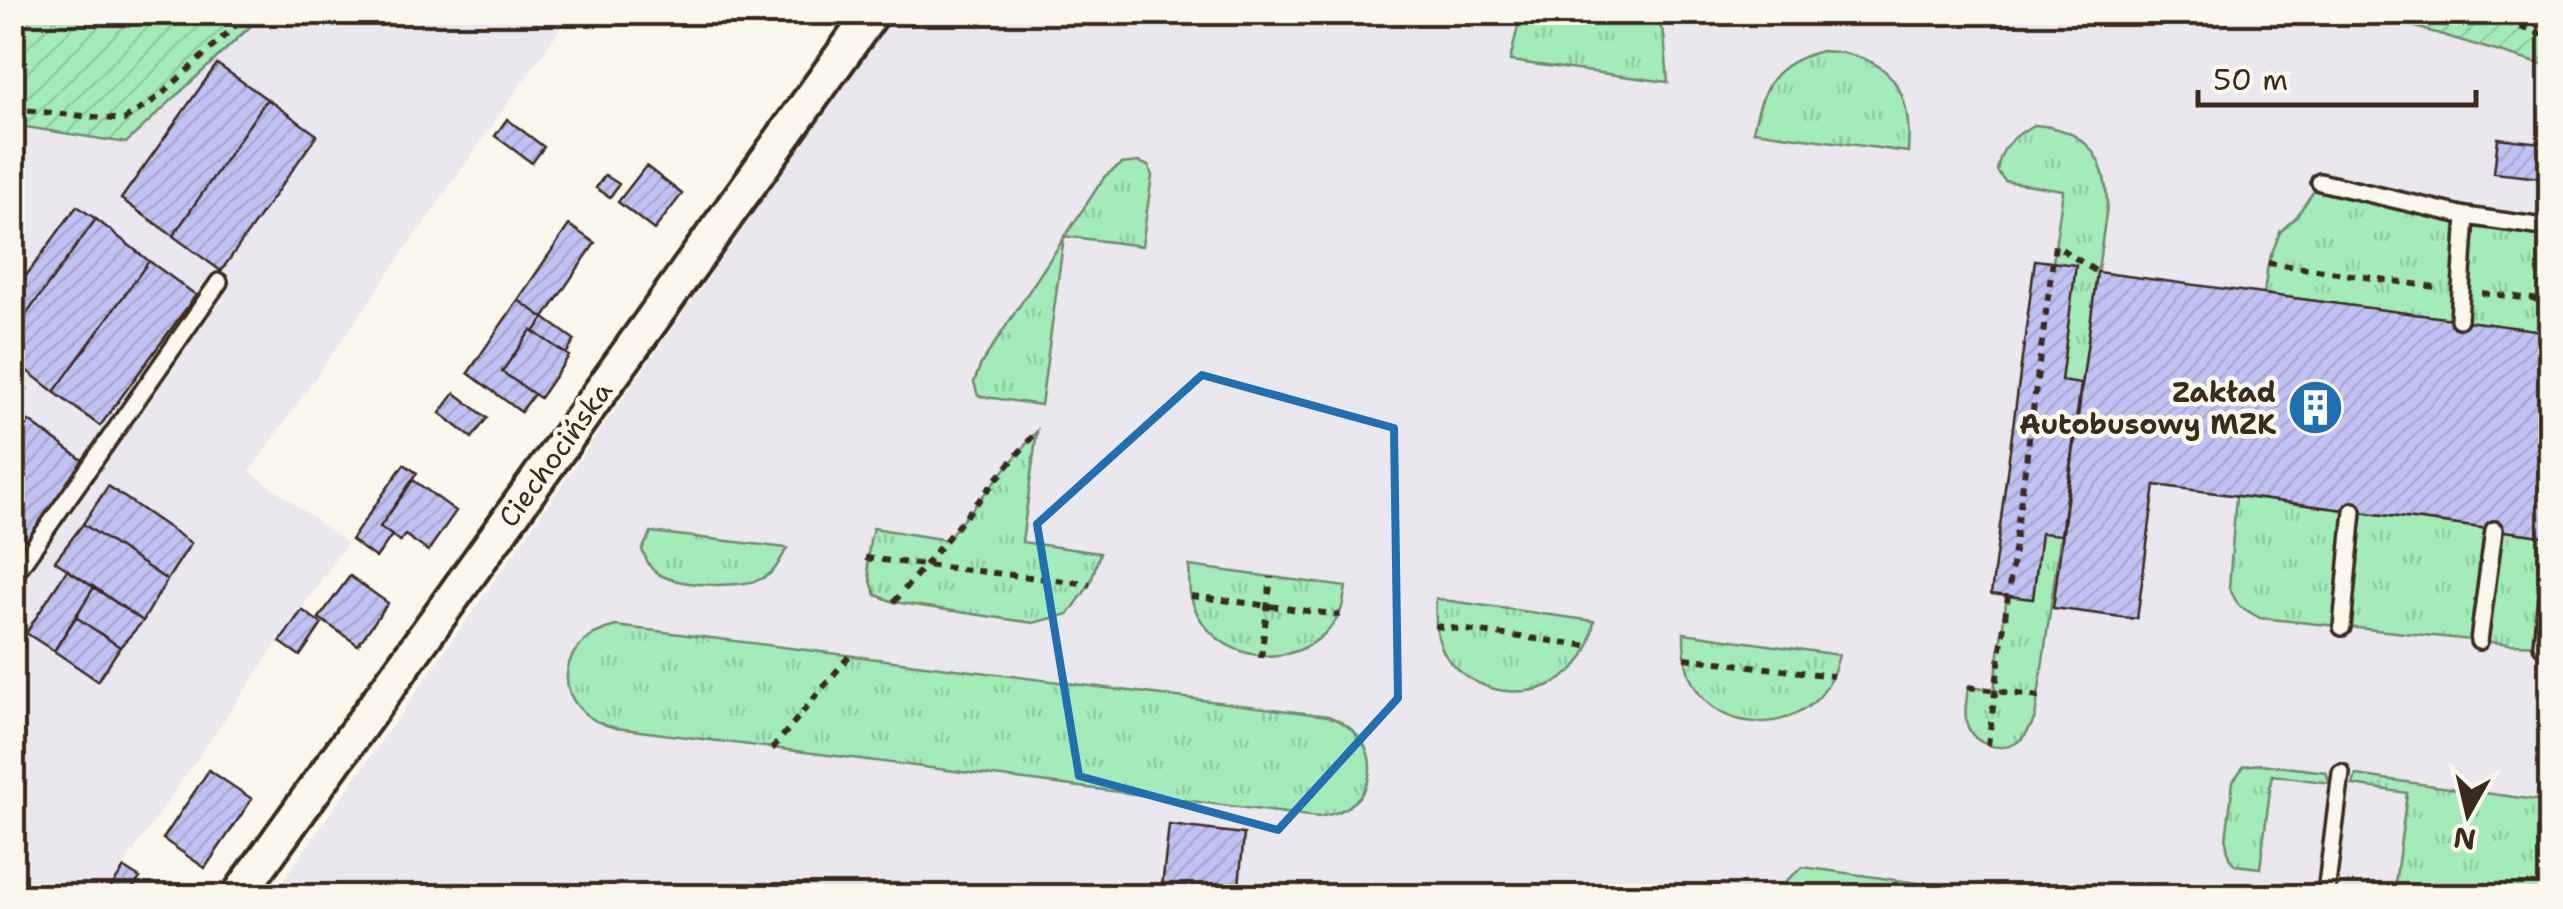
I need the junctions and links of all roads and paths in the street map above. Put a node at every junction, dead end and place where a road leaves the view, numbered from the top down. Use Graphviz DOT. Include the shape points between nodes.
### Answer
graph roads {
  1 [pos="250,12"];
  2 [pos="873,12"];
  3 [pos="2475,12"];
  4 [pos="2550,36"];
  5 [pos="12,109"];
  6 [pos="2320,182"];
  7 [pos="2466,216"];
  8 [pos="2550,228"];
  9 [pos="2268,263"];
  10 [pos="2097,272"];
  11 [pos="219,282"];
  12 [pos="2463,291"];
  13 [pos="2550,302"];
  14 [pos="2459,320"];
  15 [pos="1037,431"];
  16 [pos="2354,511"];
  17 [pos="2494,530"];
  18 [pos="865,558"];
  19 [pos="927,562"];
  20 [pos="2550,568"];
  21 [pos="1271,576"];
  22 [pos="12,578"];
  23 [pos="1090,584"];
  24 [pos="1190,596"];
  25 [pos="894,602"];
  26 [pos="1267,606"];
  27 [pos="1340,615"];
  28 [pos="1435,626"];
  29 [pos="2342,627"];
  30 [pos="2479,641"];
  31 [pos="2542,645"];
  32 [pos="1590,646"];
  33 [pos="850,655"];
  34 [pos="1261,658"];
  35 [pos="1684,658"];
  36 [pos="1833,676"];
  37 [pos="1968,687"];
  38 [pos="1994,691"];
  39 [pos="2040,697"];
  40 [pos="1988,745"];
  41 [pos="772,748"];
  42 [pos="2341,773"];
  43 [pos="1927,883"];
  44 [pos="2327,885"];
  45 [pos="238,896"];
  46 [pos="1915,896"];
  1 -- 5 [label="path" via="160,96 124,120"];
  2 -- 45 [label="street, Ciechocińska"];
  3 -- 4 [label="path"];
  6 -- 7 [label="lane"];
  7 -- 8 [label="lane"];
  7 -- 12 [label="lane"];
  9 -- 12 [label="path"];
  10 -- 38 [label="path" via="2055,244"];
  11 -- 22 [label="lane"];
  12 -- 13 [label="path"];
  12 -- 14 [label="lane"];
  15 -- 19 [label="path"];
  16 -- 29 [label="lane"];
  17 -- 30 [label="lane"];
  18 -- 19 [label="path"];
  19 -- 23 [label="path"];
  19 -- 25 [label="path"];
  20 -- 31 [label="lane"];
  21 -- 26 [label="path"];
  24 -- 26 [label="path"];
  26 -- 27 [label="path"];
  26 -- 34 [label="path"];
  28 -- 32 [label="path"];
  33 -- 41 [label="path"];
  35 -- 36 [label="path"];
  37 -- 38 [label="path"];
  38 -- 39 [label="path"];
  38 -- 40 [label="path"];
  42 -- 44 [label="lane"];
  43 -- 46 [label="path"];
}
